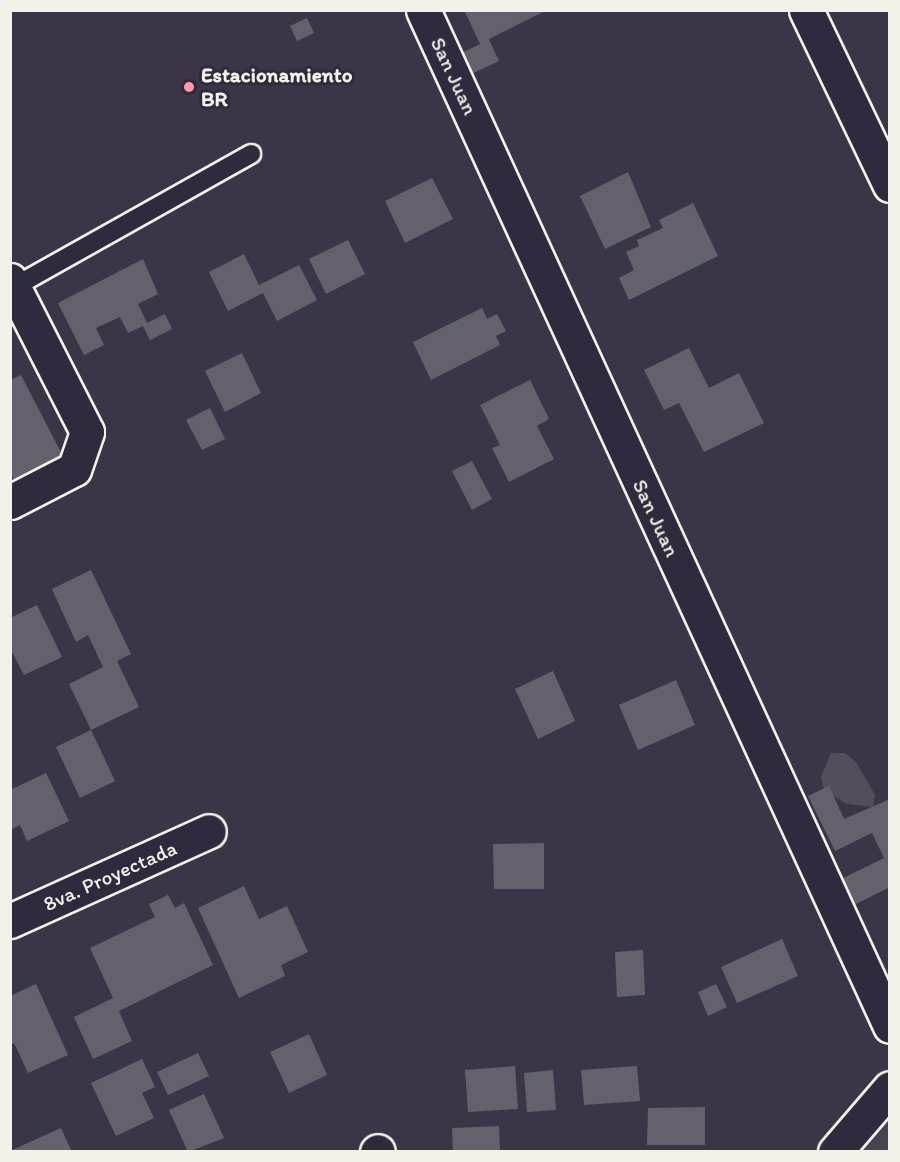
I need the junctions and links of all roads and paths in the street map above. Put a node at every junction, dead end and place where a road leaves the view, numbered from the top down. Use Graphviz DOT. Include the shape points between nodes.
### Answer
graph roads {
  1 [pos="423,10"];
  2 [pos="806,10"];
  3 [pos="251,154"];
  4 [pos="890,185"];
  5 [pos="12,284"];
  6 [pos="10,502"];
  7 [pos="209,831"];
  8 [pos="10,921"];
  9 [pos="890,1026"];
  10 [pos="890,1088"];
  11 [pos="836,1152"];
  1 -- 9 [label="street, San Juan"];
  2 -- 4 [label="street"];
  3 -- 5 [label="lane"];
  5 -- 6 [label="street" via="87,432 74,469"];
  7 -- 8 [label="street, 8va. Proyectada"];
  10 -- 11 [label="street"];
}
